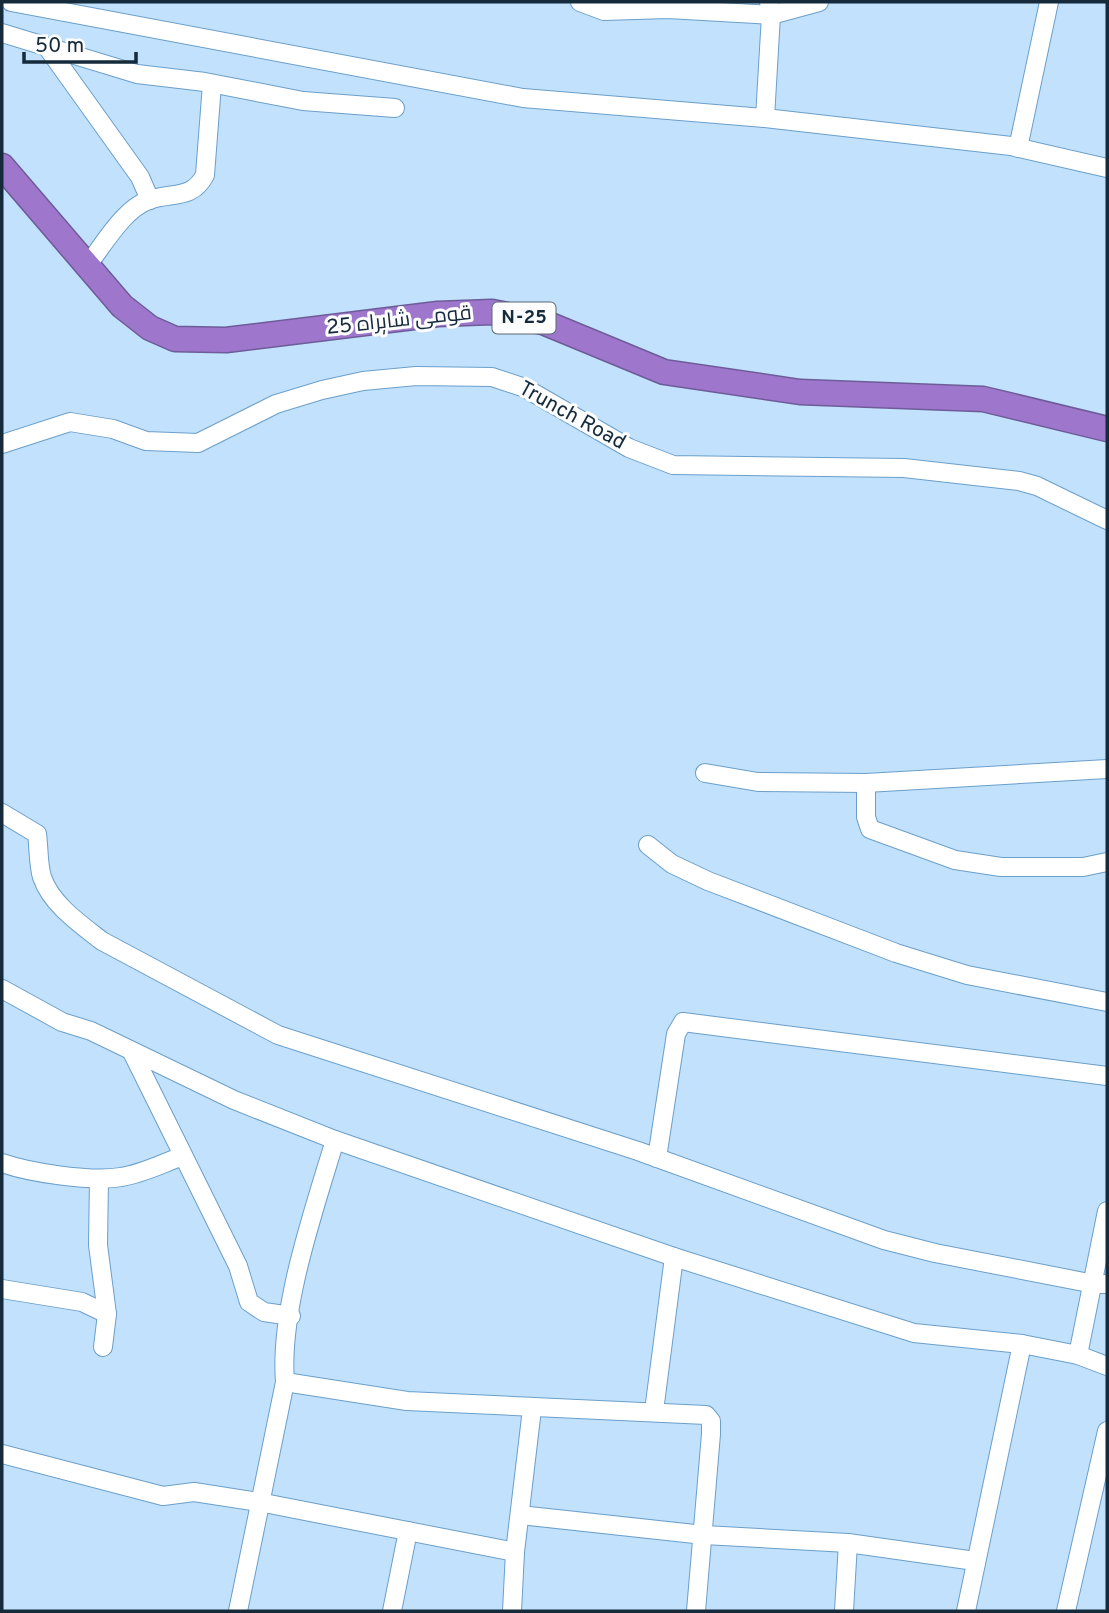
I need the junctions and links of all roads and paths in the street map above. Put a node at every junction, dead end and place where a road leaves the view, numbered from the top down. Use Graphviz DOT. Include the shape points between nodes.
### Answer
graph roads {
  1 [pos="14,2"];
  2 [pos="580,2"];
  3 [pos="819,2"];
  4 [pos="1049,2"];
  5 [pos="770,8"];
  6 [pos="5,33"];
  7 [pos="47,47"];
  8 [pos="212,84"];
  9 [pos="395,108"];
  10 [pos="765,118"];
  11 [pos="1018,148"];
  12 [pos="2,166"];
  13 [pos="1107,168"];
  14 [pos="150,200"];
  15 [pos="86,267"];
  16 [pos="1107,429"];
  17 [pos="2,444"];
  18 [pos="1107,520"];
  19 [pos="1107,769"];
  20 [pos="705,773"];
  21 [pos="866,783"];
  22 [pos="2,813"];
  23 [pos="648,845"];
  24 [pos="1107,862"];
  25 [pos="2,989"];
  26 [pos="1107,1002"];
  27 [pos="132,1052"];
  28 [pos="1107,1076"];
  29 [pos="335,1140"];
  30 [pos="183,1156"];
  31 [pos="657,1158"];
  32 [pos="2,1163"];
  33 [pos="99,1179"];
  34 [pos="1107,1211"];
  35 [pos="674,1257"];
  36 [pos="1100,1284"];
  37 [pos="2,1289"];
  38 [pos="107,1314"];
  39 [pos="291,1316"];
  40 [pos="1022,1344"];
  41 [pos="103,1347"];
  42 [pos="1078,1355"];
  43 [pos="1107,1366"];
  44 [pos="285,1382"];
  45 [pos="533,1409"];
  46 [pos="654,1412"];
  47 [pos="1107,1431"];
  48 [pos="2,1454"];
  49 [pos="259,1502"];
  50 [pos="520,1515"];
  51 [pos="408,1531"];
  52 [pos="704,1535"];
  53 [pos="848,1543"];
  54 [pos="515,1552"];
  55 [pos="975,1561"];
  56 [pos="239,1611"];
  57 [pos="392,1611"];
  58 [pos="512,1611"];
  59 [pos="696,1611"];
  60 [pos="844,1611"];
  61 [pos="966,1611"];
  62 [pos="1066,1611"];
  1 -- 6 [label="street"];
  1 -- 10 [label="street" via="523,98"];
  2 -- 5 [label="street" via="604,11"];
  3 -- 5 [label="street"];
  4 -- 11 [label="street"];
  5 -- 10 [label="street"];
  6 -- 7 [label="street"];
  7 -- 8 [label="street" via="137,74"];
  7 -- 14 [label="street" via="100,119"];
  8 -- 9 [label="street" via="303,101"];
  8 -- 14 [label="street" via="201,183 193,192"];
  10 -- 11 [label="street"];
  11 -- 13 [label="street"];
  12 -- 15 [label="highway, قومی شاہراہ 25 / N-25"];
  14 -- 15 [label="street" via="129,214"];
  15 -- 16 [label="highway, قومی شاہراہ 25 / N-25" via="122,306 150,328 175,339 226,340 438,314 492,312 543,322 664,372 800,392 982,399"];
  17 -- 18 [label="street, Trunch Road" via="70,422 113,429 146,441 198,443 276,404 322,390 416,376 492,377 525,388 629,448 673,465 904,468 1019,481"];
  19 -- 21 [label="street"];
  20 -- 21 [label="street" via="758,782"];
  21 -- 24 [label="street" via="870,829 937,854 1001,867 1083,867"];
  22 -- 31 [label="street" via="37,834 43,880 80,925 247,1019 278,1035"];
  23 -- 26 [label="street" via="672,864 708,881 896,953 967,975"];
  25 -- 27 [label="street" via="62,1022"];
  27 -- 29 [label="street"];
  27 -- 30 [label="street"];
  28 -- 31 [label="street" via="682,1022 676,1034"];
  29 -- 35 [label="street"];
  29 -- 39 [label="street" via="301,1255"];
  30 -- 33 [label="street" via="125,1177"];
  30 -- 39 [label="street" via="238,1266 249,1302 264,1312"];
  31 -- 36 [label="street" via="884,1240"];
  32 -- 33 [label="street" via="31,1172"];
  33 -- 38 [label="street" via="98,1245"];
  34 -- 36 [label="street"];
  35 -- 40 [label="street" via="914,1333"];
  35 -- 46 [label="street"];
  36 -- 42 [label="street"];
  37 -- 38 [label="street" via="82,1302"];
  38 -- 41 [label="street"];
  39 -- 44 [label="street" via="283,1360"];
  40 -- 42 [label="street"];
  40 -- 55 [label="street"];
  42 -- 43 [label="street"];
  44 -- 45 [label="street" via="407,1401"];
  44 -- 49 [label="street"];
  45 -- 46 [label="street"];
  45 -- 50 [label="street"];
  46 -- 52 [label="street" via="706,1415 710,1421"];
  47 -- 62 [label="street"];
  48 -- 49 [label="street" via="163,1496 194,1492"];
  49 -- 51 [label="street"];
  49 -- 56 [label="street"];
  50 -- 52 [label="street"];
  50 -- 54 [label="street"];
  51 -- 54 [label="street"];
  51 -- 57 [label="street"];
  52 -- 53 [label="street"];
  52 -- 59 [label="street"];
  53 -- 55 [label="street"];
  53 -- 60 [label="street"];
  54 -- 58 [label="street"];
  55 -- 61 [label="street"];
}
